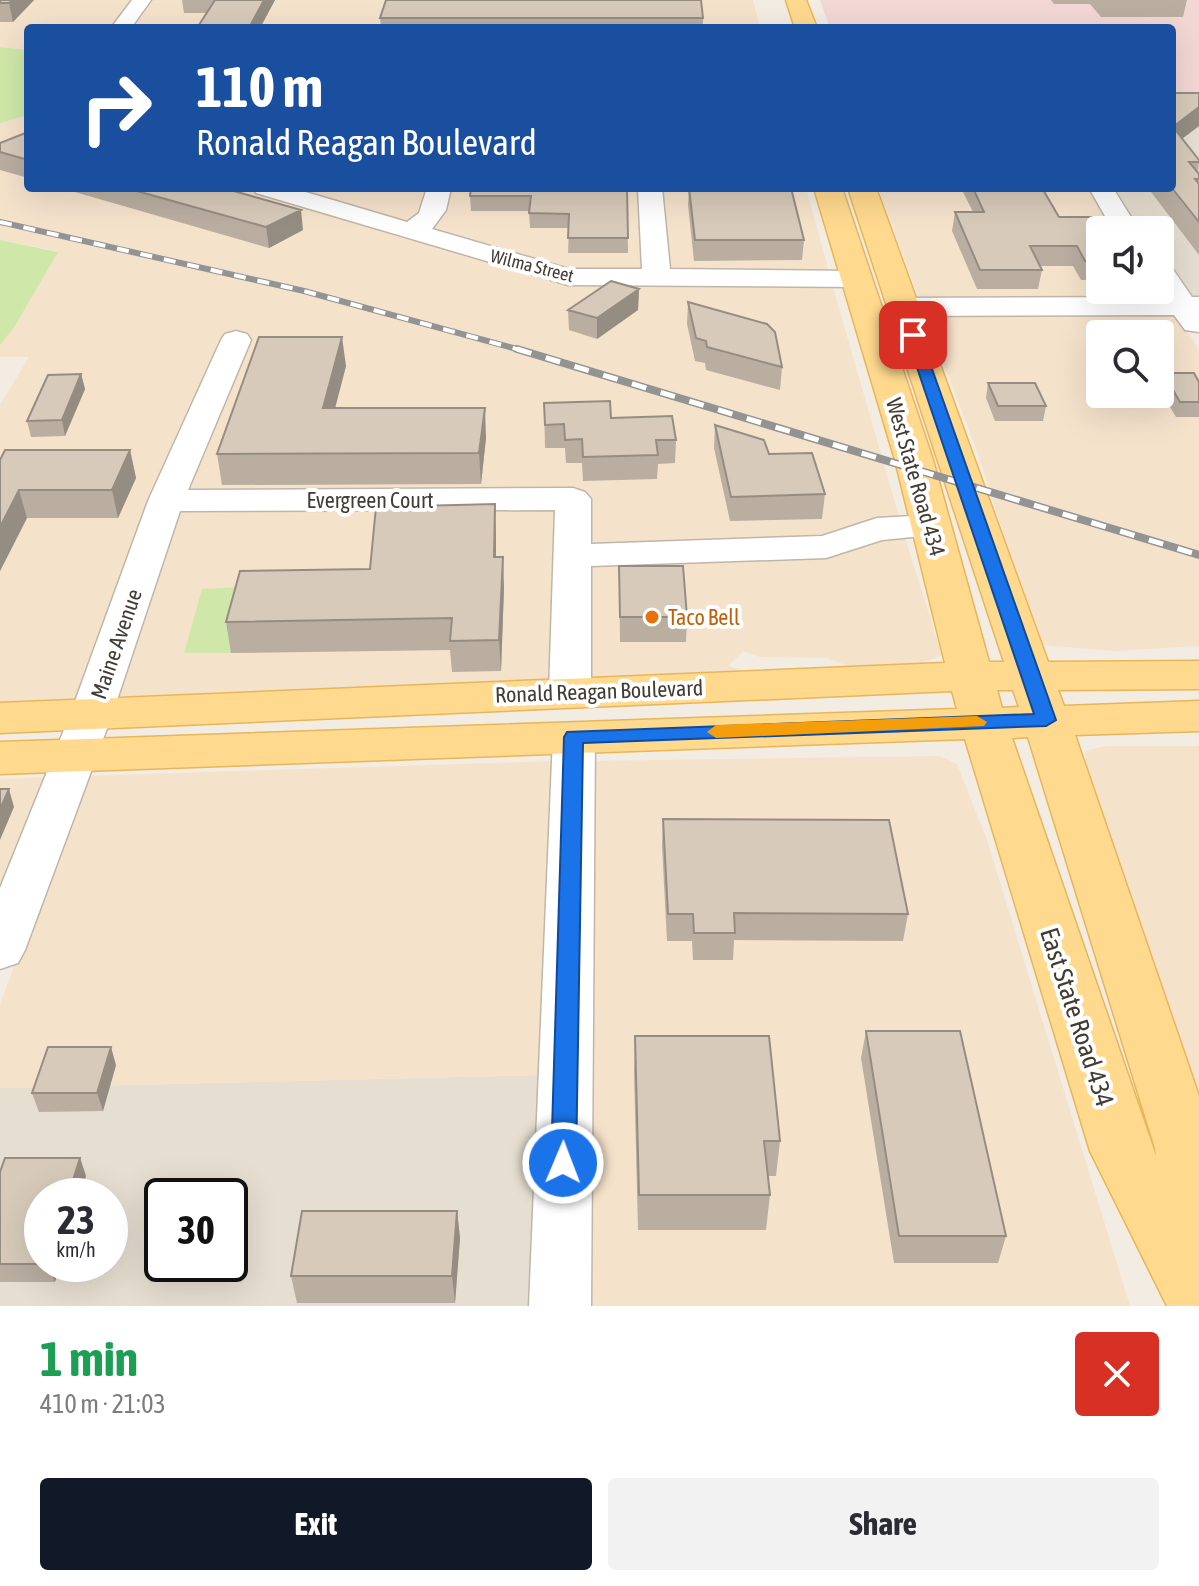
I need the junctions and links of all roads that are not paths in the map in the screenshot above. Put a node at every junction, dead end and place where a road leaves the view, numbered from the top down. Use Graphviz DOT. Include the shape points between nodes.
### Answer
graph roads {
  1 [pos="142,0"];
  2 [pos="796,0"];
  3 [pos="124,24"];
  4 [pos="805,24"];
  5 [pos="278,192"];
  6 [pos="438,192"];
  7 [pos="650,192"];
  8 [pos="829,192"];
  9 [pos="863,192"];
  10 [pos="1103,192"];
  11 [pos="1118,216"];
  12 [pos="409,231"];
  13 [pos="657,279"];
  14 [pos="857,279"];
  15 [pos="1174,287"];
  16 [pos="1191,306"];
  17 [pos="904,307"];
  18 [pos="1199,331"];
  19 [pos="236,340"];
  20 [pos="166,501"];
  21 [pos="930,526"];
  22 [pos="570,556"];
  23 [pos="750,663"];
  24 [pos="1199,675"];
  25 [pos="857,680"];
  26 [pos="1038,697"];
  27 [pos="977,699"];
  28 [pos="572,714"];
  29 [pos="1199,716"];
  30 [pos="0,718"];
  31 [pos="82,736"];
  32 [pos="0,758"];
  33 [pos="0,950"];
  34 [pos="1199,1255"];
  35 [pos="1199,1300"];
  36 [pos="560,1306"];
  1 -- 3 [label="street"];
  2 -- 4 [label="main road"];
  5 -- 12 [label="street, Wilma Street"];
  6 -- 12 [label="street" via="434,214"];
  7 -- 13 [label="street"];
  8 -- 14 [label="main road, West State Road 434"];
  9 -- 17 [label="main road, West State Road 434"];
  10 -- 11 [label="street"];
  12 -- 13 [label="street, Wilma Street" via="568,277"];
  13 -- 14 [label="street, Wilma Street"];
  14 -- 21 [label="main road, West State Road 434"];
  15 -- 16 [label="street"];
  16 -- 17 [label="street"];
  16 -- 18 [label="street"];
  17 -- 26 [label="main road, West State Road 434"];
  19 -- 20 [label="street, Maine Avenue"];
  20 -- 22 [label="street, Evergreen Court" via="573,499"];
  20 -- 31 [label="street, Maine Avenue"];
  21 -- 22 [label="street" via="877,529 826,547"];
  21 -- 27 [label="main road, West State Road 434"];
  22 -- 28 [label="street"];
  23 -- 25 [label="main road" via="827,667"];
  24 -- 26 [label="main road, Ronald Reagan Boulevard"];
  25 -- 27 [label="main road, Ronald Reagan Boulevard"];
  25 -- 28 [label="main road, Ronald Reagan Boulevard"];
  26 -- 27 [label="main road, Ronald Reagan Boulevard"];
  26 -- 29 [label="main road, Ronald Reagan Boulevard"];
  26 -- 34 [label="main road" via="1186,1148"];
  27 -- 28 [label="main road, Ronald Reagan Boulevard"];
  27 -- 35 [label="main road, East State Road 434" via="1121,1151"];
  28 -- 31 [label="main road, Ronald Reagan Boulevard"];
  28 -- 36 [label="street"];
  30 -- 31 [label="main road, Ronald Reagan Boulevard"];
  31 -- 32 [label="main road, Ronald Reagan Boulevard"];
  31 -- 33 [label="street, Maine Avenue"];
}
